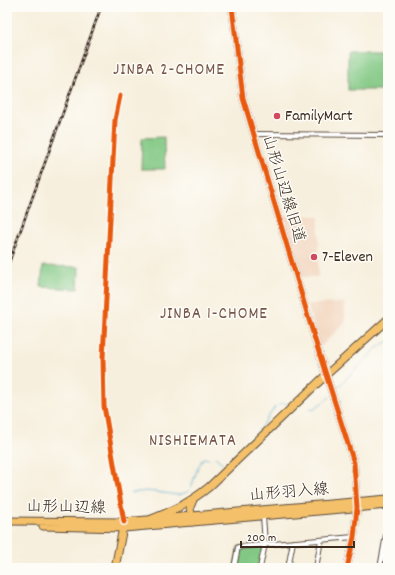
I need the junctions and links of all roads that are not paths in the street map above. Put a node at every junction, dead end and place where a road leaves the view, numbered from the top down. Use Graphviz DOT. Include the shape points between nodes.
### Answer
graph roads {
  1 [pos="232,7"];
  2 [pos="120,96"];
  3 [pos="253,134"];
  4 [pos="388,135"];
  5 [pos="388,320"];
  6 [pos="326,375"];
  7 [pos="388,499"];
  8 [pos="192,500"];
  9 [pos="357,505"];
  10 [pos="388,505"];
  11 [pos="263,516"];
  12 [pos="192,519"];
  13 [pos="149,520"];
  14 [pos="7,521"];
  15 [pos="54,524"];
  16 [pos="388,524"];
  17 [pos="124,525"];
  18 [pos="7,526"];
  19 [pos="354,537"];
  20 [pos="321,540"];
  21 [pos="293,542"];
  22 [pos="265,544"];
  23 [pos="386,550"];
  24 [pos="115,568"];
  25 [pos="234,568"];
  26 [pos="260,568"];
  27 [pos="288,568"];
  28 [pos="316,568"];
  29 [pos="347,568"];
  30 [pos="380,568"];
  1 -- 3 [label="street, 山形山辺線旧道" via="242,98"];
  2 -- 17 [label="street" via="115,120 103,365 104,406"];
  3 -- 4 [label="street"];
  3 -- 6 [label="street, 山形山辺線旧道"];
  5 -- 6 [label="main road"];
  6 -- 8 [label="main road" via="210,487"];
  6 -- 9 [label="street, 山形山辺線旧道" via="352,455"];
  7 -- 9 [label="main road, 山形羽入線"];
  8 -- 12 [label="main road"];
  8 -- 13 [label="main road"];
  9 -- 10 [label="main road, 山形羽入線"];
  9 -- 11 [label="main road, 山形羽入線"];
  9 -- 12 [label="main road, 山形羽入線"];
  9 -- 19 [label="street, 山形山辺線旧道"];
  11 -- 12 [label="main road, 山形羽入線"];
  11 -- 22 [label="street"];
  12 -- 13 [label="main road"];
  12 -- 17 [label="main road"];
  13 -- 17 [label="main road"];
  14 -- 15 [label="main road, 山形山辺線"];
  15 -- 17 [label="main road, 山形山辺線"];
  15 -- 18 [label="main road, 山形山辺線"];
  16 -- 23 [label="street"];
  17 -- 24 [label="main road"];
  19 -- 20 [label="street"];
  19 -- 29 [label="street, 山形山辺線旧道"];
  20 -- 21 [label="street"];
  20 -- 28 [label="street"];
  21 -- 22 [label="street"];
  21 -- 27 [label="street"];
  22 -- 25 [label="street" via="238,547"];
  22 -- 26 [label="street"];
  23 -- 30 [label="street"];
}
